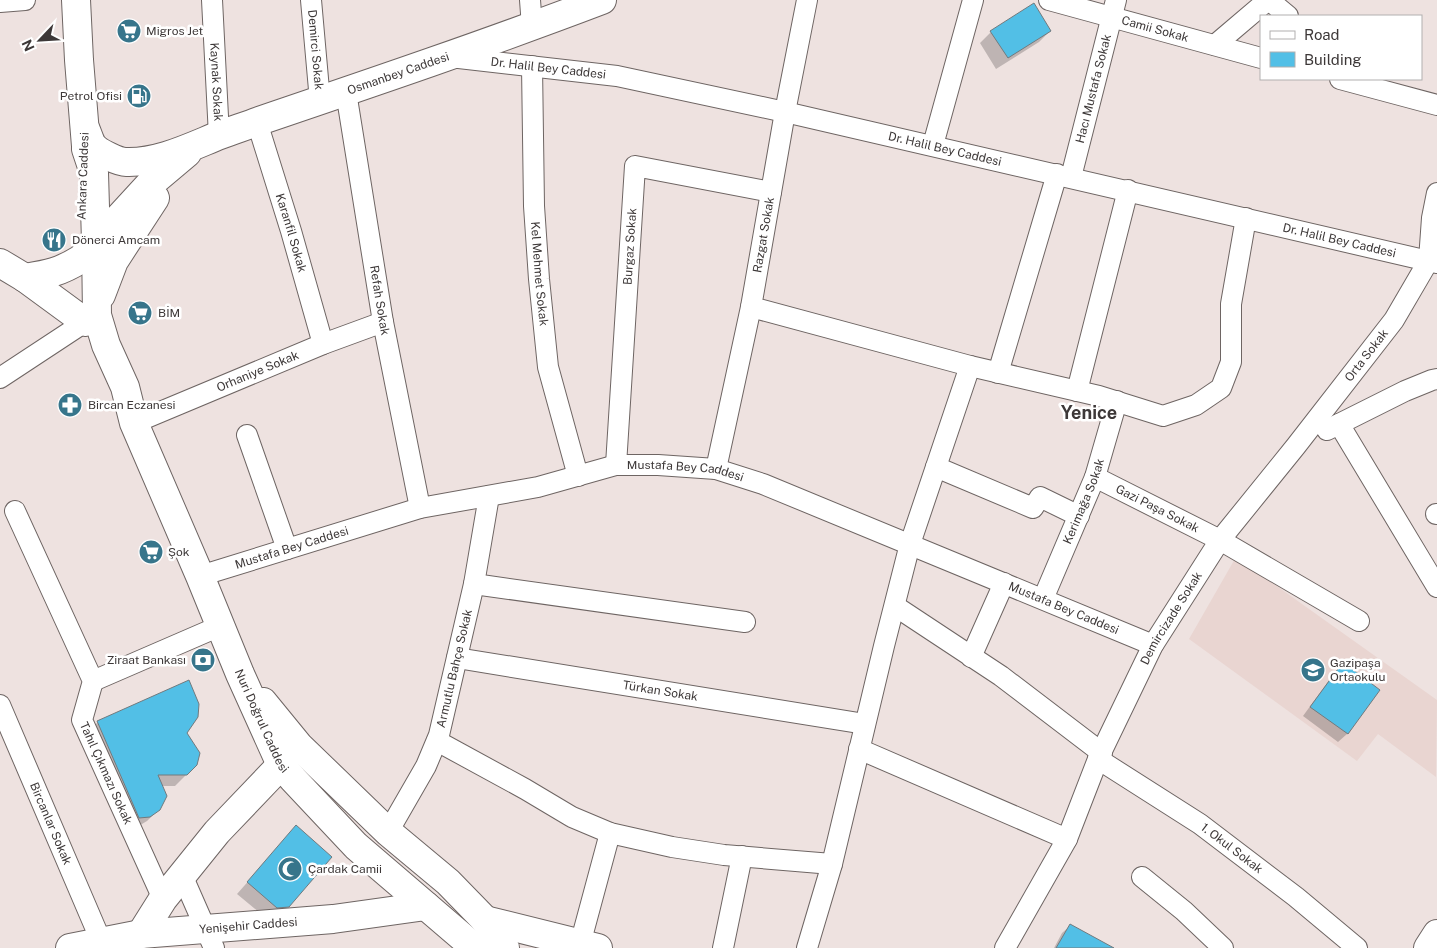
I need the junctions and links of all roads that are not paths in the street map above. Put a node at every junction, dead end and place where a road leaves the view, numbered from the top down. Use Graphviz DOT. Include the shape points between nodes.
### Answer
graph roads {
  1 [pos="25,0"];
  2 [pos="76,0"];
  3 [pos="212,0"];
  4 [pos="311,0"];
  5 [pos="530,0"];
  6 [pos="602,0"];
  7 [pos="807,0"];
  8 [pos="973,0"];
  9 [pos="1048,0"];
  10 [pos="1268,0"];
  11 [pos="0,2"];
  12 [pos="1114,8"];
  13 [pos="1287,15"];
  14 [pos="532,27"];
  15 [pos="1215,45"];
  16 [pos="448,57"];
  17 [pos="1260,58"];
  18 [pos="532,66"];
  19 [pos="1350,80"];
  20 [pos="346,92"];
  21 [pos="320,101"];
  22 [pos="1437,105"];
  23 [pos="785,112"];
  24 [pos="257,122"];
  25 [pos="219,136"];
  26 [pos="85,139"];
  27 [pos="933,145"];
  28 [pos="193,147"];
  29 [pos="1064,175"];
  30 [pos="1128,190"];
  31 [pos="771,192"];
  32 [pos="1437,193"];
  33 [pos="1246,218"];
  34 [pos="97,258"];
  35 [pos="1433,261"];
  36 [pos="0,263"];
  37 [pos="25,278"];
  38 [pos="751,307"];
  39 [pos="91,319"];
  40 [pos="383,322"];
  41 [pos="323,344"];
  42 [pos="970,366"];
  43 [pos="998,373"];
  44 [pos="0,378"];
  45 [pos="1437,379"];
  46 [pos="1077,391"];
  47 [pos="1116,401"];
  48 [pos="134,423"];
  49 [pos="1339,424"];
  50 [pos="247,435"];
  51 [pos="1296,446"];
  52 [pos="616,465"];
  53 [pos="936,467"];
  54 [pos="716,469"];
  55 [pos="578,476"];
  56 [pos="1095,478"];
  57 [pos="489,496"];
  58 [pos="420,508"];
  59 [pos="15,511"];
  60 [pos="1078,516"];
  61 [pos="1220,540"];
  62 [pos="910,544"];
  63 [pos="287,549"];
  64 [pos="200,576"];
  65 [pos="1004,583"];
  66 [pos="474,584"];
  67 [pos="1437,587"];
  68 [pos="1043,599"];
  69 [pos="895,606"];
  70 [pos="1359,621"];
  71 [pos="745,622"];
  72 [pos="220,626"];
  73 [pos="1153,645"];
  74 [pos="972,657"];
  75 [pos="457,658"];
  76 [pos="93,682"];
  77 [pos="0,705"];
  78 [pos="865,724"];
  79 [pos="437,741"];
  80 [pos="859,749"];
  81 [pos="290,755"];
  82 [pos="1100,756"];
  83 [pos="388,832"];
  84 [pos="610,833"];
  85 [pos="1067,839"];
  86 [pos="742,856"];
  87 [pos="832,864"];
  88 [pos="182,875"];
  89 [pos="1142,877"];
  90 [pos="448,882"];
  91 [pos="163,899"];
  92 [pos="426,906"];
  93 [pos="485,920"];
  94 [pos="141,934"];
  95 [pos="1437,934"];
  96 [pos="210,938"];
  97 [pos="101,941"];
  98 [pos="586,946"];
  99 [pos="70,948"];
  100 [pos="476,948"];
  101 [pos="505,948"];
  102 [pos="723,948"];
  103 [pos="807,948"];
  104 [pos="1005,948"];
  105 [pos="1223,948"];
  106 [pos="1357,948"];
  107 [pos="1428,948"];
  1 -- 11 [label="street"];
  2 -- 26 [label="street, Ankara Caddesi"];
  3 -- 25 [label="street, Kaynak Sokak"];
  4 -- 21 [label="street, Demirci Sokak"];
  5 -- 14 [label="street"];
  6 -- 14 [label="street, Osmanbey Caddesi"];
  7 -- 23 [label="street, Razgat Sokak"];
  8 -- 27 [label="street"];
  9 -- 12 [label="street, Camii Sokak"];
  10 -- 13 [label="street"];
  10 -- 15 [label="street"];
  12 -- 15 [label="street, Camii Sokak"];
  12 -- 29 [label="street, Hacı Mustafa Sokak"];
  14 -- 16 [label="street, Osmanbey Caddesi"];
  15 -- 17 [label="street, Camii Sokak"];
  16 -- 18 [label="street, Dr. Halil Bey Caddesi"];
  16 -- 20 [label="street, Osmanbey Caddesi"];
  18 -- 23 [label="street, Dr. Halil Bey Caddesi" via="617,76"];
  18 -- 55 [label="street, Kel Mehmet Sokak" via="534,206 548,367"];
  19 -- 22 [label="street"];
  20 -- 21 [label="street, Osmanbey Caddesi"];
  20 -- 40 [label="street, Refah Sokak"];
  21 -- 24 [label="street, Osmanbey Caddesi"];
  23 -- 27 [label="street, Dr. Halil Bey Caddesi"];
  23 -- 31 [label="street, Razgat Sokak"];
  24 -- 25 [label="street, Osmanbey Caddesi"];
  24 -- 41 [label="street, Karanfil Sokak"];
  25 -- 28 [label="street, Osmanbey Caddesi"];
  26 -- 28 [label="street" via="94,148 124,163"];
  26 -- 34 [label="street, Ankara Caddesi" via="81,173"];
  27 -- 29 [label="street, Dr. Halil Bey Caddesi"];
  28 -- 34 [label="street" via="149,185"];
  29 -- 30 [label="street, Dr. Halil Bey Caddesi"];
  29 -- 43 [label="street, Hacı Mustafa Sokak"];
  30 -- 33 [label="street, Dr. Halil Bey Caddesi"];
  30 -- 46 [label="street"];
  31 -- 38 [label="street, Razgat Sokak"];
  31 -- 52 [label="street, Burgaz Sokak" via="635,166"];
  32 -- 35 [label="street" via="1432,218"];
  33 -- 35 [label="street, Dr. Halil Bey Caddesi"];
  33 -- 47 [label="street" via="1231,304 1231,362 1221,388 1196,405 1163,416"];
  34 -- 37 [label="street" via="53,273"];
  34 -- 39 [label="street, Ankara Caddesi"];
  35 -- 51 [label="street, Orta Sokak" via="1394,320"];
  36 -- 37 [label="street"];
  37 -- 39 [label="street"];
  38 -- 42 [label="street"];
  38 -- 54 [label="street, Razgat Sokak"];
  39 -- 44 [label="street"];
  39 -- 48 [label="street, Ankara Caddesi" via="95,350 114,394"];
  40 -- 41 [label="street, Orhaniye Sokak"];
  40 -- 58 [label="street, Refah Sokak"];
  41 -- 48 [label="street, Orhaniye Sokak"];
  42 -- 43 [label="street"];
  42 -- 53 [label="street"];
  43 -- 46 [label="street"];
  45 -- 49 [label="street, Demircizade Sokak"];
  46 -- 47 [label="street"];
  47 -- 56 [label="street, Kerimağa Sokak"];
  48 -- 64 [label="street, Nuri Doğrul Caddesi"];
  49 -- 51 [label="street, Demircizade Sokak"];
  49 -- 67 [label="street"];
  50 -- 63 [label="street"];
  51 -- 61 [label="street, Demircizade Sokak"];
  52 -- 54 [label="street, Mustafa Bey Caddesi"];
  52 -- 55 [label="street, Mustafa Bey Caddesi"];
  53 -- 60 [label="street" via="1033,508 1040,497"];
  53 -- 62 [label="street"];
  54 -- 62 [label="street, Mustafa Bey Caddesi" via="763,484"];
  55 -- 57 [label="street, Mustafa Bey Caddesi"];
  56 -- 60 [label="street, Kerimağa Sokak"];
  56 -- 61 [label="street, Gazi Paşa Sokak"];
  57 -- 58 [label="street, Mustafa Bey Caddesi"];
  57 -- 66 [label="street, Armutlu Bahçe Sokak"];
  58 -- 63 [label="street, Mustafa Bey Caddesi"];
  59 -- 76 [label="street"];
  60 -- 68 [label="street, Kerimağa Sokak"];
  61 -- 70 [label="street, Gazi Paşa Sokak"];
  61 -- 73 [label="street, Demircizade Sokak"];
  62 -- 65 [label="street, Mustafa Bey Caddesi"];
  62 -- 69 [label="street"];
  63 -- 64 [label="street, Mustafa Bey Caddesi"];
  64 -- 72 [label="street, Nuri Doğrul Caddesi"];
  65 -- 68 [label="street, Mustafa Bey Caddesi"];
  65 -- 74 [label="street"];
  66 -- 71 [label="street"];
  66 -- 75 [label="street, Armutlu Bahçe Sokak"];
  68 -- 73 [label="street, Mustafa Bey Caddesi"];
  69 -- 74 [label="street, 1. Okul Sokak"];
  69 -- 78 [label="street"];
  72 -- 76 [label="street"];
  72 -- 81 [label="street, Nuri Doğrul Caddesi" via="240,674"];
  73 -- 82 [label="street, Demircizade Sokak"];
  74 -- 82 [label="street, 1. Okul Sokak" via="1002,676"];
  75 -- 78 [label="street, Türkan Sokak"];
  75 -- 79 [label="street, Armutlu Bahçe Sokak"];
  76 -- 91 [label="street, Tahıl Çıkmazı Sokak" via="82,720"];
  77 -- 97 [label="street, Bircanlar Sokak"];
  78 -- 80 [label="street"];
  79 -- 83 [label="street, Armutlu Bahçe Sokak"];
  79 -- 84 [label="street" via="572,817"];
  80 -- 85 [label="street"];
  80 -- 87 [label="street"];
  81 -- 83 [label="street, Nuri Doğrul Caddesi"];
  81 -- 88 [label="street" via="217,832"];
  81 -- 92 [label="street, Nuri Doğrul Caddesi" via="292,779 356,846"];
  82 -- 85 [label="street, Demircizade Sokak"];
  82 -- 106 [label="street, 1. Okul Sokak" via="1200,824"];
  83 -- 90 [label="street, Nuri Doğrul Caddesi"];
  84 -- 86 [label="street" via="672,847"];
  84 -- 98 [label="street"];
  85 -- 104 [label="street, Demircizade Sokak"];
  86 -- 87 [label="street"];
  86 -- 102 [label="street"];
  87 -- 103 [label="street"];
  88 -- 91 [label="street"];
  88 -- 96 [label="street"];
  89 -- 105 [label="street"];
  90 -- 92 [label="street"];
  90 -- 93 [label="street, Nuri Doğrul Caddesi"];
  91 -- 94 [label="street"];
  92 -- 96 [label="street, Yenişehir Caddesi"];
  92 -- 100 [label="street, Nuri Doğrul Caddesi"];
  93 -- 98 [label="street"];
  93 -- 101 [label="street, Nuri Doğrul Caddesi"];
  94 -- 96 [label="street, Yenişehir Caddesi"];
  94 -- 97 [label="street, Yenişehir Caddesi"];
  95 -- 107 [label="street"];
  97 -- 99 [label="street, Yenişehir Caddesi"];
}
